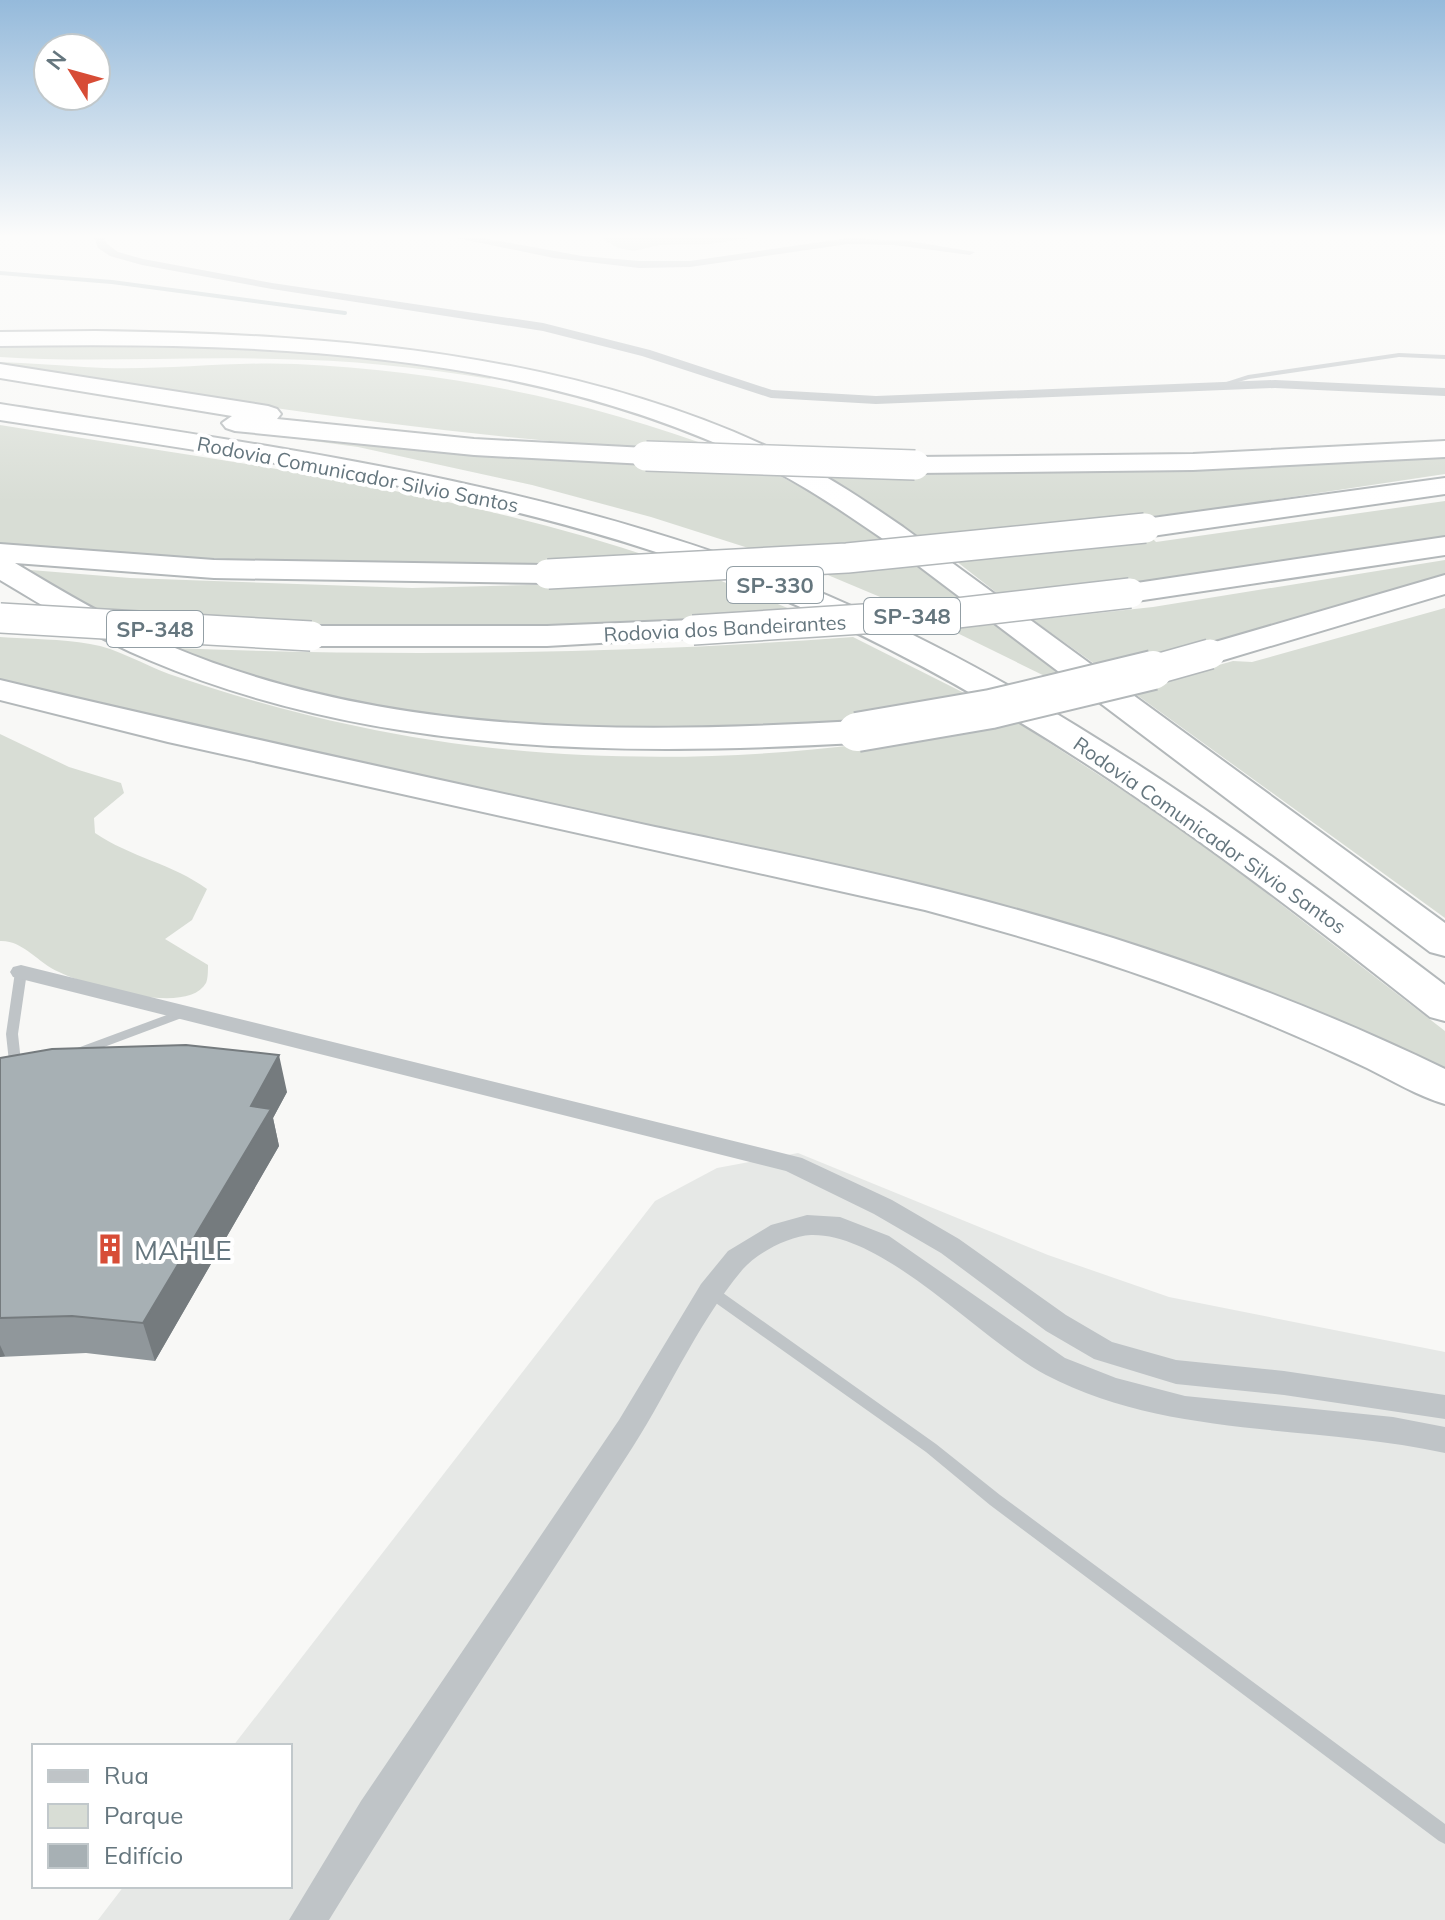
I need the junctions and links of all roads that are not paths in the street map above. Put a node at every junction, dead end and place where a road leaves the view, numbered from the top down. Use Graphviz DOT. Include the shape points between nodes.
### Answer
graph roads {
  1 [pos="521,324"];
  2 [pos="0,339"];
  3 [pos="1445,357"];
  4 [pos="0,360"];
  5 [pos="0,371"];
  6 [pos="1216,386"];
  7 [pos="0,392"];
  8 [pos="1445,392"];
  9 [pos="0,401"];
  10 [pos="0,412"];
  11 [pos="1445,449"];
  12 [pos="643,456"];
  13 [pos="1445,486"];
  14 [pos="845,503"];
  15 [pos="1445,546"];
  16 [pos="0,553"];
  17 [pos="0,567"];
  18 [pos="1445,584"];
  19 [pos="0,618"];
  20 [pos="0,690"];
  21 [pos="1445,943"];
  22 [pos="1445,968"];
  23 [pos="21,972"];
  24 [pos="1445,1007"];
  25 [pos="187,1011"];
  26 [pos="59,1059"];
  27 [pos="31,1070"];
  28 [pos="1445,1088"];
  29 [pos="711,1292"];
  30 [pos="1445,1407"];
  31 [pos="1445,1440"];
  32 [pos="1445,1835"];
  33 [pos="308,1920"];
  1 -- 6 [label="street" via="646,353 771,394 876,400"];
  2 -- 14 [label="highway" via="159,337 312,345 518,374 610,397 715,434 795,471"];
  3 -- 6 [label="lane" via="1399,355"];
  4 -- 14 [label="highway" via="324,363 446,375 629,415 772,466"];
  5 -- 12 [label="highway" via="408,433"];
  6 -- 8 [label="street"];
  7 -- 12 [label="highway" via="390,440"];
  9 -- 22 [label="highway, Rodovia Comunicador Silvio Santos / SP-330" via="493,485 667,532 802,578 983,661 1132,746 1203,791"];
  10 -- 24 [label="highway, Rodovia Comunicador Silvio Santos / SP-330" via="457,490 617,531 786,590 942,662 1065,732 1225,841"];
  11 -- 12 [label="highway, bridge" via="1193,462 915,465"];
  13 -- 16 [label="highway, bridge" via="957,551 548,574 292,572"];
  14 -- 21 [label="highway" via="936,564"];
  15 -- 19 [label="highway, Rodovia dos Bandeirantes / SP-348, bridge" via="957,613 693,630 311,636"];
  17 -- 18 [label="highway, bridge" via="157,652 332,706 477,731 725,741 857,732 982,712 1131,677"];
  20 -- 28 [label="highway" via="1023,922 1256,1001"];
  23 -- 25 [label="street"];
  23 -- 27 [label="lane" via="12,1034 13,1076"];
  25 -- 26 [label="lane"];
  25 -- 30 [label="street" via="793,1164 937,1238 1104,1351 1176,1372"];
  29 -- 31 [label="street" via="737,1258 780,1232 807,1225 840,1227 880,1243 1055,1366 1112,1389 1185,1408 1393,1429"];
  29 -- 32 [label="lane" via="931,1448"];
  29 -- 33 [label="street" via="629,1429"];
}
